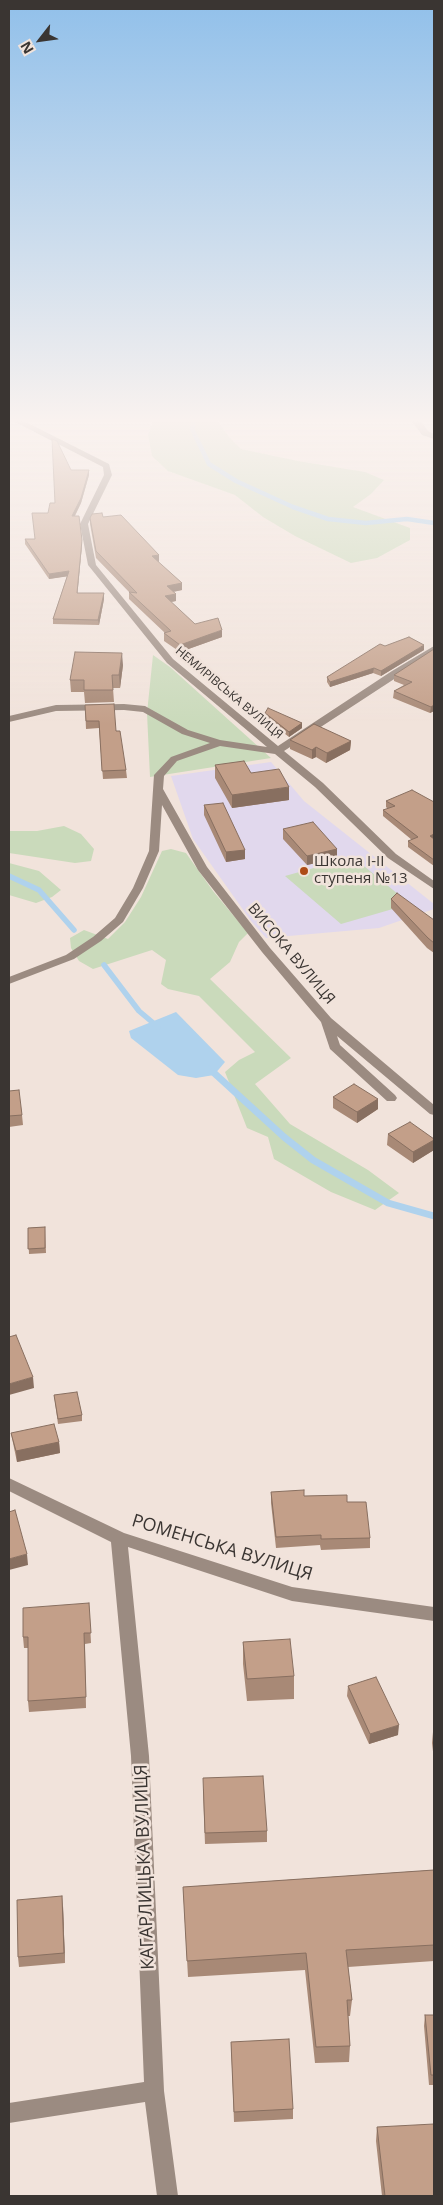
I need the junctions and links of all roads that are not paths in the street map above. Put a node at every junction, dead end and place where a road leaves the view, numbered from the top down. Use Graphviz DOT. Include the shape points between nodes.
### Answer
graph roads {
  1 [pos="86,520"];
  2 [pos="434,650"];
  3 [pos="9,719"];
  4 [pos="219,743"];
  5 [pos="277,751"];
  6 [pos="157,787"];
  7 [pos="431,881"];
  8 [pos="9,981"];
  9 [pos="327,1021"];
  10 [pos="391,1098"];
  11 [pos="434,1111"];
  12 [pos="9,1484"];
  13 [pos="118,1538"];
  14 [pos="434,1614"];
  15 [pos="154,2091"];
  16 [pos="9,2113"];
  17 [pos="168,2196"];
  1 -- 5 [label="street, НЕМИРІВСЬКА ВУЛИЦЯ" via="84,524 92,566 170,661"];
  2 -- 5 [label="street"];
  3 -- 4 [label="street" via="56,708 145,709 185,732"];
  4 -- 5 [label="street"];
  4 -- 6 [label="street" via="174,759 158,775"];
  5 -- 7 [label="street, НЕМИРІВСЬКА ВУЛИЦЯ" via="319,785 392,856"];
  6 -- 8 [label="street" via="154,851 119,920 70,957"];
  6 -- 9 [label="street, ВИСОКА ВУЛИЦЯ" via="202,868"];
  9 -- 10 [label="street" via="334,1046"];
  9 -- 11 [label="street, ВИСОКА ВУЛИЦЯ"];
  12 -- 13 [label="street, РОМЕНСЬКА ВУЛИЦЯ"];
  13 -- 14 [label="street, РОМЕНСЬКА ВУЛИЦЯ" via="292,1594"];
  13 -- 15 [label="street, КАГАРЛИЦЬКА ВУЛИЦЯ" via="140,1756"];
  15 -- 16 [label="street"];
  15 -- 17 [label="street, КАГАРЛИЦЬКА ВУЛИЦЯ"];
}
